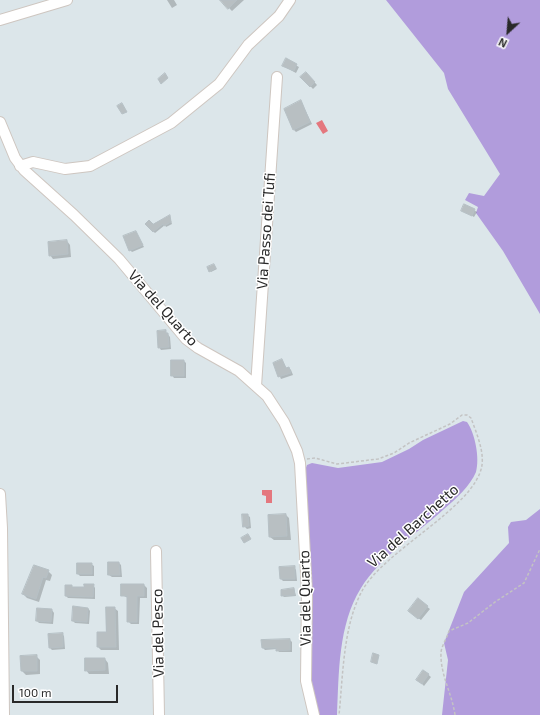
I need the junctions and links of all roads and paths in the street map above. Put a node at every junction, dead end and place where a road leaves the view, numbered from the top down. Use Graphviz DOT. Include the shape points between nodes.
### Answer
graph roads {
  1 [pos="67,0"];
  2 [pos="290,0"];
  3 [pos="0,20"];
  4 [pos="277,77"];
  5 [pos="0,122"];
  6 [pos="20,166"];
  7 [pos="256,386"];
  8 [pos="300,463"];
  9 [pos="0,494"];
  10 [pos="540,549"];
  11 [pos="156,551"];
  12 [pos="1,586"];
  13 [pos="4,715"];
  14 [pos="159,715"];
  15 [pos="314,715"];
  16 [pos="339,715"];
  17 [pos="455,715"];
  1 -- 3 [label="street"];
  2 -- 6 [label="street" via="279,16 248,45 219,84 171,123 85,167 65,169 33,162"];
  4 -- 7 [label="street, Via Passo dei Tufi"];
  5 -- 6 [label="street, Via del Quarto"];
  6 -- 7 [label="street, Via del Quarto" via="123,263 188,340 236,369"];
  7 -- 8 [label="street, Via del Quarto" via="280,415"];
  8 -- 15 [label="street, Via del Quarto" via="307,592 306,681"];
  8 -- 16 [label="path, Via del Barchetto" via="312,458 337,464 378,459 450,424 462,415 471,418 481,455 480,472 460,501 376,572 362,590 348,632"];
  9 -- 12 [label="street"];
  10 -- 17 [label="path" via="524,583 468,623 449,632 441,650 442,671"];
  11 -- 14 [label="street, Via del Pesco"];
  12 -- 13 [label="street"];
}
